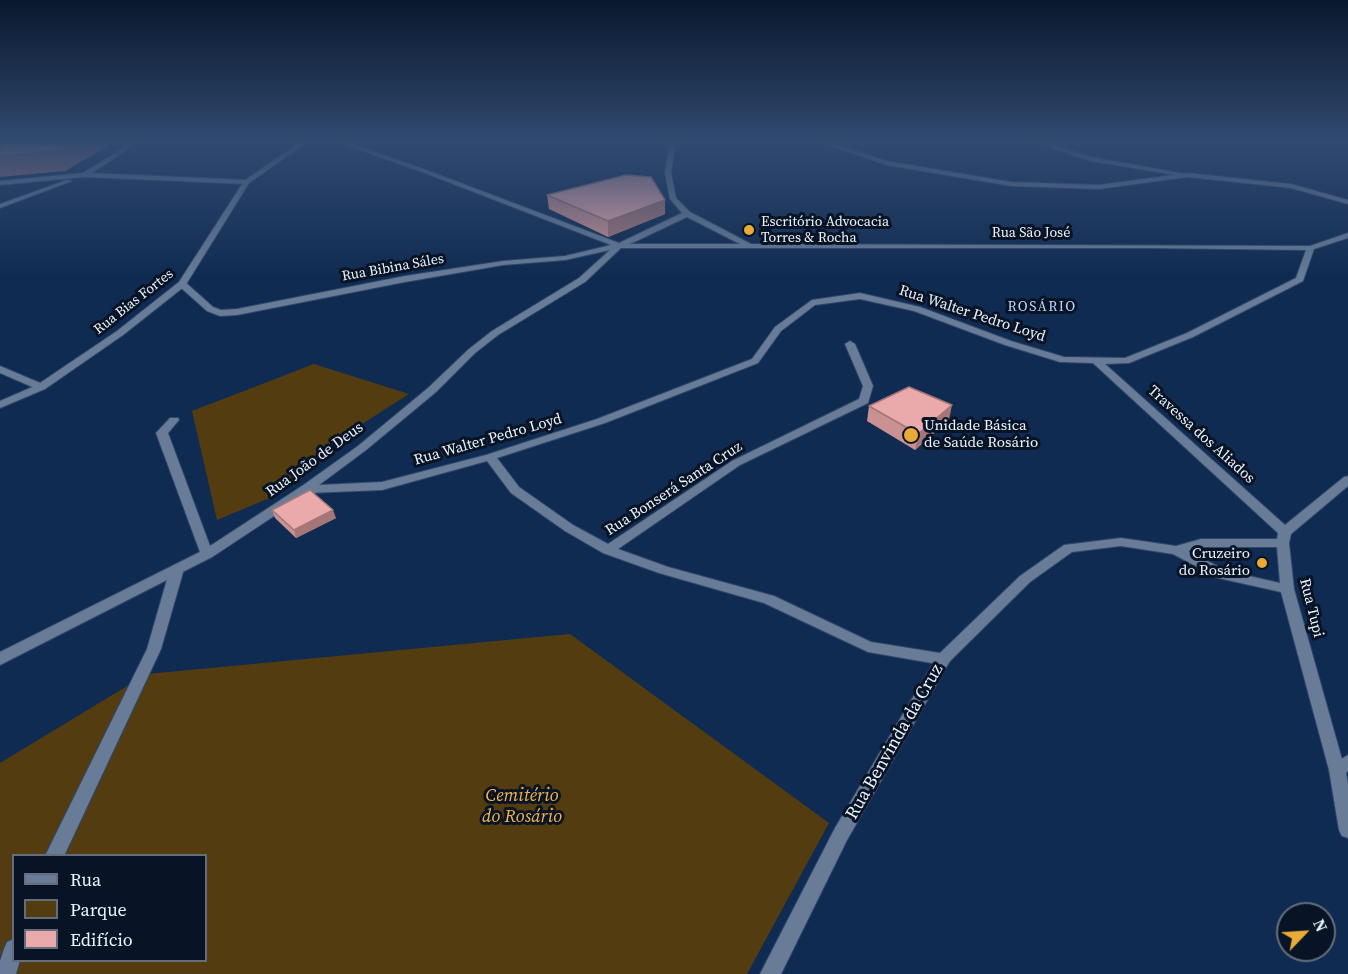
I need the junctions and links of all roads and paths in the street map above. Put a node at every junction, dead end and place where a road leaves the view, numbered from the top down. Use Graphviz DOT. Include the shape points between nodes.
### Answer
graph roads {
  1 [pos="54,186"];
  2 [pos="243,186"];
  3 [pos="465,186"];
  4 [pos="671,186"];
  5 [pos="1083,186"];
  6 [pos="1103,186"];
  7 [pos="1293,186"];
  8 [pos="1348,202"];
  9 [pos="0,206"];
  10 [pos="687,214"];
  11 [pos="1348,235"];
  12 [pos="619,246"];
  13 [pos="751,246"];
  14 [pos="1311,248"];
  15 [pos="182,285"];
  16 [pos="850,344"];
  17 [pos="1095,361"];
  18 [pos="0,369"];
  19 [pos="40,387"];
  20 [pos="0,405"];
  21 [pos="174,420"];
  22 [pos="490,457"];
  23 [pos="1348,480"];
  24 [pos="306,489"];
  25 [pos="1284,537"];
  26 [pos="608,550"];
  27 [pos="1176,550"];
  28 [pos="207,554"];
  29 [pos="177,569"];
  30 [pos="1287,589"];
  31 [pos="0,659"];
  32 [pos="943,659"];
  33 [pos="1342,766"];
  34 [pos="1348,830"];
  35 [pos="54,854"];
  36 [pos="12,956"];
  37 [pos="6,974"];
  38 [pos="770,974"];
  1 -- 9 [label="street"];
  2 -- 15 [label="street, Rua Bias Fortes"];
  3 -- 12 [label="street"];
  4 -- 10 [label="street" via="673,199"];
  5 -- 6 [label="street"];
  7 -- 8 [label="street"];
  10 -- 12 [label="street"];
  10 -- 13 [label="street"];
  11 -- 14 [label="street, Rua São José"];
  12 -- 13 [label="street, Rua São José"];
  12 -- 15 [label="street, Rua Bibina Sáles" via="565,258 503,263 405,279 237,312 210,309"];
  12 -- 24 [label="street, Rua João de Deus" via="582,280 495,333 362,448"];
  13 -- 14 [label="street, Rua São José"];
  14 -- 17 [label="street, Rua Walter Pedro Loyd" via="1300,279 1190,335 1126,361"];
  15 -- 19 [label="street, Rua Bias Fortes"];
  16 -- 26 [label="street, Rua Bonserá Santa Cruz" via="868,386 864,401 736,464"];
  17 -- 22 [label="street, Rua Walter Pedro Loyd" via="1063,360 917,309 860,296 812,303 778,329 755,361 601,421"];
  17 -- 25 [label="street, Travessa dos Aliados"];
  18 -- 19 [label="street"];
  19 -- 20 [label="street, Rua Bias Fortes"];
  21 -- 28 [label="street" via="162,433"];
  22 -- 24 [label="street, Rua Walter Pedro Loyd" via="382,486"];
  22 -- 26 [label="street" via="515,490"];
  23 -- 25 [label="street"];
  24 -- 28 [label="street, Rua João de Deus"];
  25 -- 27 [label="street, Rua Benvinda da Cruz" via="1201,543"];
  25 -- 30 [label="street, Rua Tupi"];
  26 -- 32 [label="street" via="769,599 868,647"];
  27 -- 30 [label="street, Rua Benvinda da Cruz" via="1223,575"];
  27 -- 32 [label="street, Rua Benvinda da Cruz" via="1121,542 1069,548 1025,579"];
  28 -- 29 [label="street, Rua João de Deus"];
  29 -- 31 [label="street, Rua João de Deus"];
  29 -- 35 [label="street" via="154,649"];
  30 -- 33 [label="street, Rua Tupi"];
  32 -- 38 [label="street, Rua Benvinda da Cruz" via="841,834"];
  33 -- 34 [label="street, Rua Tupi"];
  36 -- 37 [label="street"];
}
